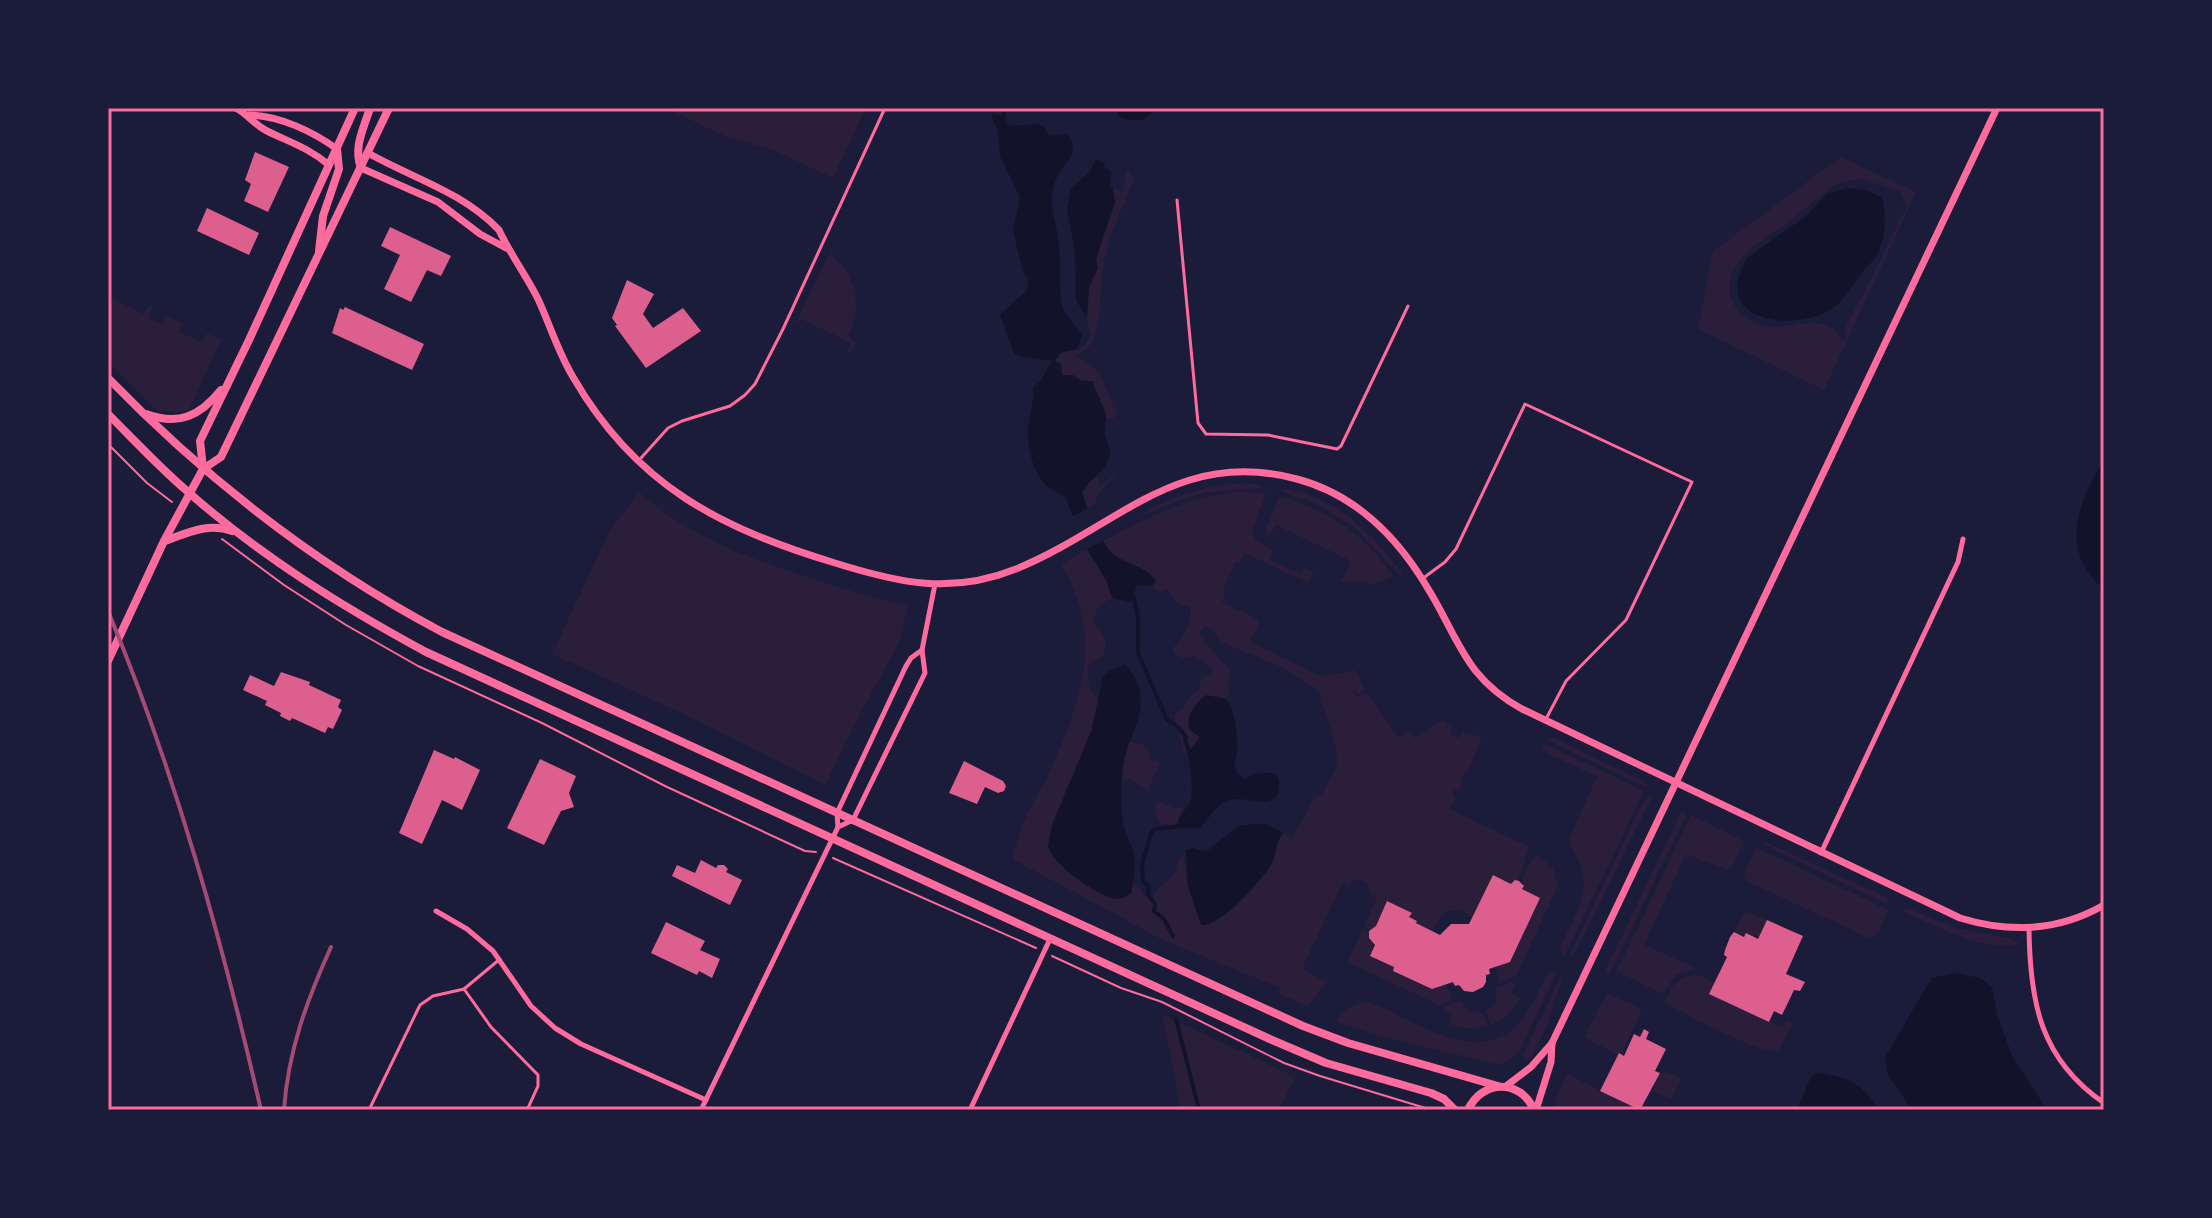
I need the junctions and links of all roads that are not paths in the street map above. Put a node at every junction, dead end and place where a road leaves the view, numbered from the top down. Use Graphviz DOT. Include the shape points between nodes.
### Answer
graph roads {
  1 [pos="236,108"];
  2 [pos="355,108"];
  3 [pos="370,108"];
  4 [pos="389,108"];
  5 [pos="885,108"];
  6 [pos="1997,108"];
  7 [pos="250,115"];
  8 [pos="337,149"];
  9 [pos="368,153"];
  10 [pos="329,165"];
  11 [pos="361,168"];
  12 [pos="1177,200"];
  13 [pos="508,249"];
  14 [pos="318,259"];
  15 [pos="1408,306"];
  16 [pos="108,378"];
  17 [pos="229,381"];
  18 [pos="141,412"];
  19 [pos="108,414"];
  20 [pos="638,461"];
  21 [pos="203,469"];
  22 [pos="190,494"];
  23 [pos="241,535"];
  24 [pos="1963,539"];
  25 [pos="164,541"];
  26 [pos="1422,579"];
  27 [pos="935,584"];
  28 [pos="922,650"];
  29 [pos="108,661"];
  30 [pos="1545,720"];
  31 [pos="1676,783"];
  32 [pos="837,813"];
  33 [pos="853,820"];
  34 [pos="838,827"];
  35 [pos="831,839"];
  36 [pos="1821,853"];
  37 [pos="2104,905"];
  38 [pos="436,911"];
  39 [pos="2029,929"];
  40 [pos="1050,938"];
  41 [pos="500,959"];
  42 [pos="464,989"];
  43 [pos="1552,1043"];
  44 [pos="1502,1086"];
  45 [pos="706,1100"];
  46 [pos="2104,1103"];
  47 [pos="369,1110"];
  48 [pos="527,1110"];
  49 [pos="701,1110"];
  50 [pos="970,1110"];
  51 [pos="1455,1110"];
  52 [pos="1468,1110"];
  53 [pos="1535,1110"];
  1 -- 7 [label="street"];
  2 -- 8 [label="main road"];
  3 -- 11 [label="main road" via="358,143"];
  4 -- 9 [label="main road"];
  5 -- 20 [label="lane" via="755,384 730,406 668,428"];
  6 -- 31 [label="street"];
  7 -- 8 [label="street" via="269,116"];
  7 -- 10 [label="street" via="262,129 303,146"];
  8 -- 10 [label="main road"];
  8 -- 14 [label="main road" via="339,169 323,216"];
  9 -- 11 [label="main road"];
  9 -- 13 [label="street" via="472,205 499,230"];
  10 -- 17 [label="main road"];
  11 -- 13 [label="street" via="438,202"];
  11 -- 14 [label="main road"];
  12 -- 15 [label="lane" via="1201,430 1212,435 1276,436 1330,449 1341,446"];
  13 -- 20 [label="street" via="581,390"];
  14 -- 21 [label="main road" via="221,457"];
  16 -- 18 [label="main road"];
  17 -- 18 [label="main road" via="207,406 187,418 162,419"];
  17 -- 21 [label="main road" via="200,441"];
  18 -- 21 [label="main road"];
  19 -- 22 [label="main road"];
  20 -- 27 [label="street" via="696,506 764,540 878,576"];
  21 -- 22 [label="main road"];
  21 -- 32 [label="main road" via="280,532 394,606"];
  22 -- 23 [label="main road"];
  22 -- 25 [label="main road"];
  23 -- 25 [label="main road" via="218,526"];
  23 -- 35 [label="main road" via="337,602 426,652"];
  24 -- 36 [label="street" via="1958,562"];
  25 -- 29 [label="main road"];
  26 -- 27 [label="street" via="1390,536 1350,502 1316,485 1235,471 1164,488 1066,544 1002,573"];
  26 -- 30 [label="street" via="1482,680"];
  26 -- 30 [label="lane" via="1456,549 1525,404 1692,482 1626,620 1566,681"];
  27 -- 28 [label="street"];
  28 -- 32 [label="street" via="906,666"];
  28 -- 33 [label="street" via="925,673"];
  30 -- 31 [label="street"];
  31 -- 36 [label="street"];
  31 -- 43 [label="street"];
  32 -- 33 [label="main road"];
  32 -- 34 [label="street"];
  33 -- 34 [label="street"];
  33 -- 44 [label="main road" via="1303,1026"];
  34 -- 35 [label="street"];
  35 -- 40 [label="main road"];
  35 -- 45 [label="street"];
  36 -- 39 [label="street" via="1960,918"];
  37 -- 39 [label="street" via="2077,919"];
  38 -- 41 [label="street" via="467,929"];
  39 -- 46 [label="street" via="2032,990 2041,1025 2063,1066"];
  40 -- 50 [label="street"];
  40 -- 51 [label="main road" via="1307,1056 1431,1093"];
  41 -- 42 [label="lane"];
  41 -- 45 [label="street" via="531,1006 555,1028"];
  42 -- 47 [label="lane" via="433,996 420,1005"];
  42 -- 48 [label="lane" via="491,1027 538,1075"];
  43 -- 44 [label="street" via="1531,1067"];
  43 -- 53 [label="street"];
  44 -- 52 [label="main road" via="1479,1094"];
  44 -- 53 [label="main road" via="1525,1095"];
  45 -- 49 [label="street"];
}
